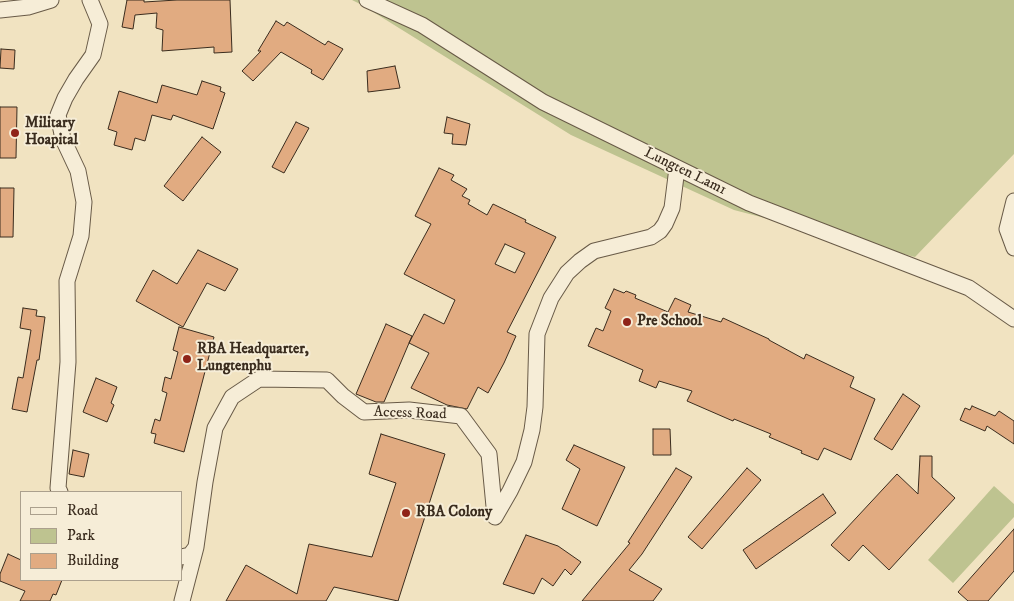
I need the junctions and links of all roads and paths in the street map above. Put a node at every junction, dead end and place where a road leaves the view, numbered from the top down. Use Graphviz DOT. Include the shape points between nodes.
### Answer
graph roads {
  1 [pos="51,0"];
  2 [pos="90,0"];
  3 [pos="367,0"];
  4 [pos="0,10"];
  5 [pos="678,168"];
  6 [pos="1014,201"];
  7 [pos="1014,248"];
  8 [pos="1014,320"];
  9 [pos="60,491"];
  10 [pos="196,547"];
  11 [pos="182,557"];
  12 [pos="182,601"];
  1 -- 4 [label="street"];
  2 -- 9 [label="street" via="100,24 93,55 76,79 58,115 63,140 78,170 84,202 81,236 68,281 68,362"];
  3 -- 5 [label="street, Lungten Lam1" via="422,24 543,102"];
  5 -- 8 [label="street, Lungten Lam1" via="749,203 969,288"];
  5 -- 10 [label="street, Access Road" via="672,208 660,230 651,237 594,251 567,273 551,298 537,334 532,430 524,462 495,517 489,454 461,416 409,410 364,412 327,380 259,379 232,397 215,428"];
  6 -- 7 [label="street" via="1007,229"];
  10 -- 11 [label="street" via="190,555"];
  10 -- 12 [label="street, Access Road"];
}
